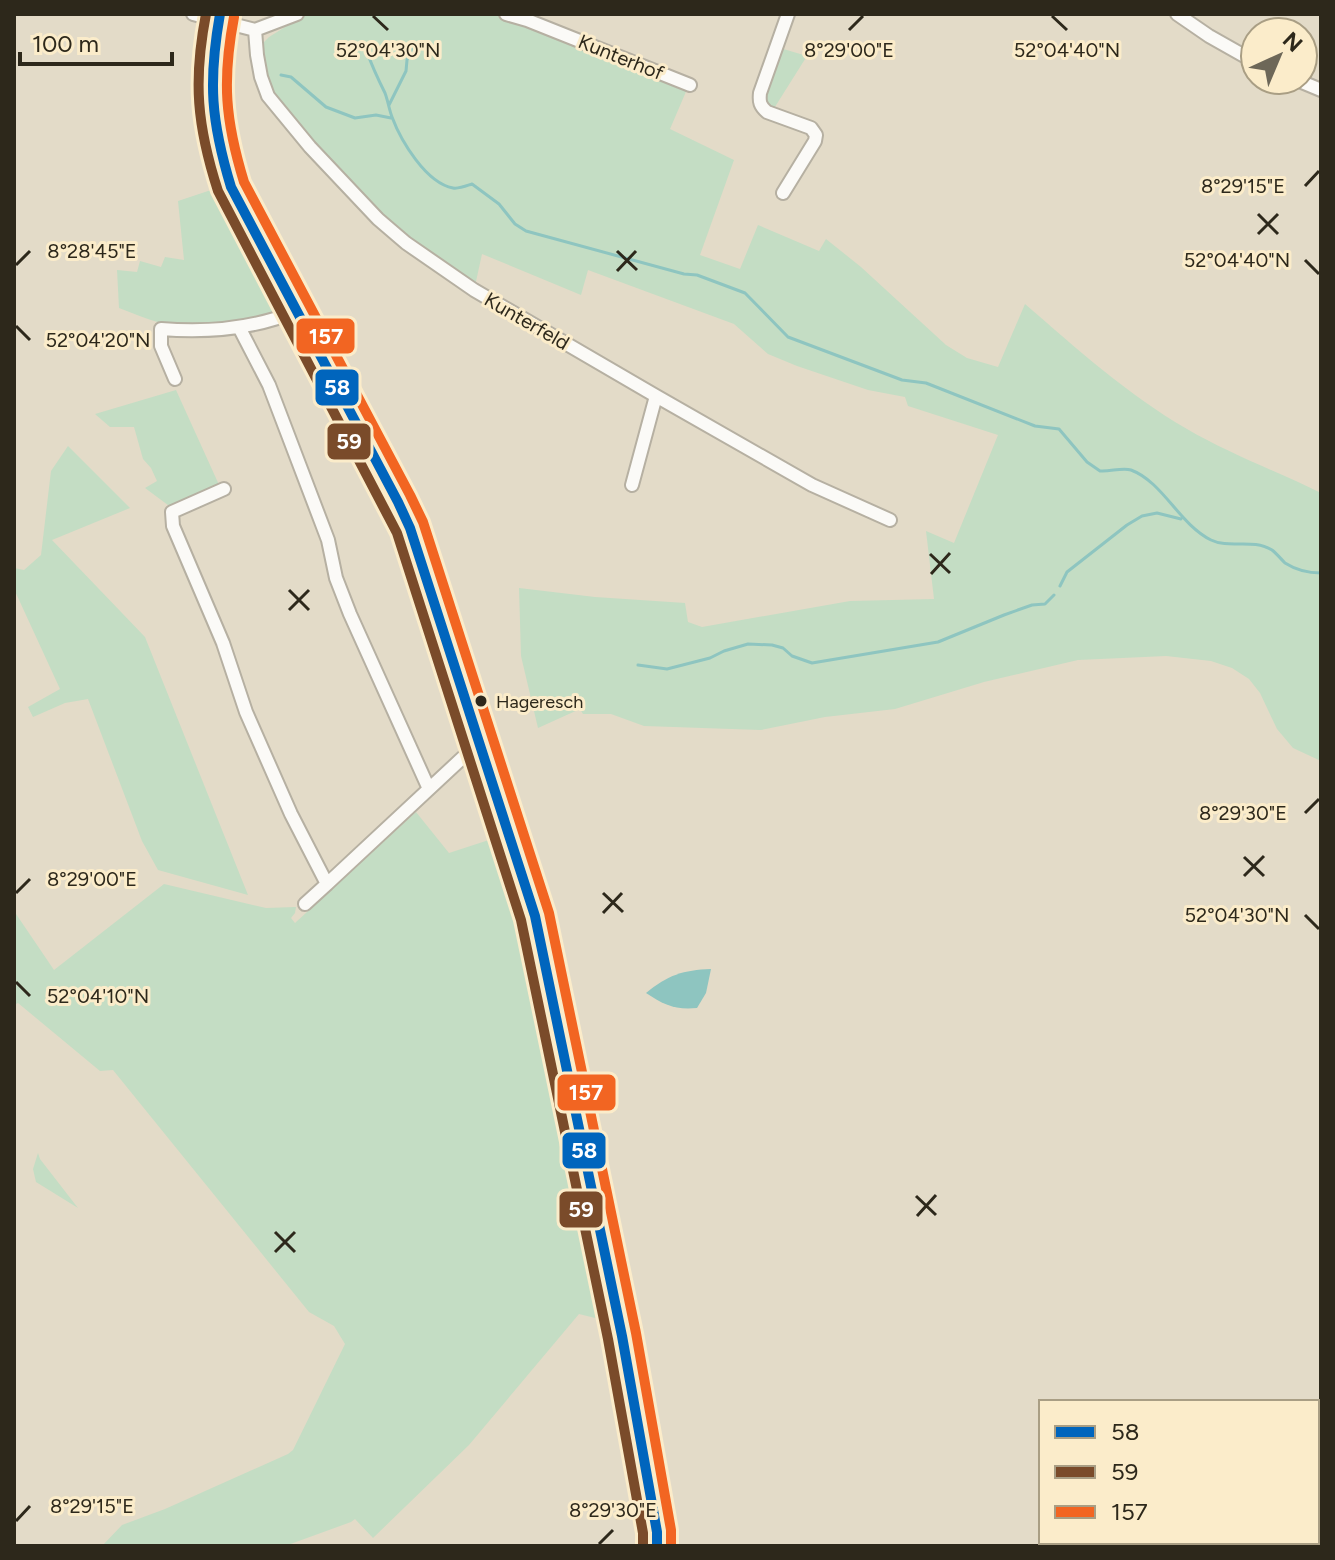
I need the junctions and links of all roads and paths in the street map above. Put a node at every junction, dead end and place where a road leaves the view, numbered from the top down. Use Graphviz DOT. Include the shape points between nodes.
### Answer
graph roads {
  1 [pos="193,14"];
  2 [pos="297,14"];
  3 [pos="506,14"];
  4 [pos="788,14"];
  5 [pos="1177,14"];
  6 [pos="219,18"];
  7 [pos="255,30"];
  8 [pos="1239,53"];
  9 [pos="690,85"];
  10 [pos="783,193"];
  11 [pos="297,311"];
  12 [pos="240,329"];
  13 [pos="175,379"];
  14 [pos="656,396"];
  15 [pos="632,485"];
  16 [pos="224,489"];
  17 [pos="890,520"];
  18 [pos="481,745"];
  19 [pos="429,789"];
  20 [pos="327,884"];
  21 [pos="305,904"];
  22 [pos="657,1546"];
  1 -- 6 [label="street"];
  2 -- 7 [label="street"];
  3 -- 9 [label="street, Kunterhof"];
  4 -- 10 [label="street" via="759,101 767,112 811,128 816,135"];
  5 -- 8 [label="street"];
  6 -- 7 [label="street"];
  6 -- 11 [label="main road" via="211,91 220,154 231,187"];
  7 -- 14 [label="street, Kunterfeld" via="268,96 378,219 474,290"];
  11 -- 12 [label="street"];
  11 -- 18 [label="main road" via="410,528"];
  12 -- 13 [label="street" via="161,329 161,346"];
  12 -- 19 [label="street" via="271,391 350,614"];
  14 -- 15 [label="street"];
  14 -- 17 [label="street, Kunterfeld" via="812,485"];
  16 -- 20 [label="street" via="172,512 173,526 246,712"];
  18 -- 19 [label="street"];
  18 -- 22 [label="main road" via="539,932 622,1336"];
  19 -- 20 [label="street"];
  20 -- 21 [label="street"];
}
